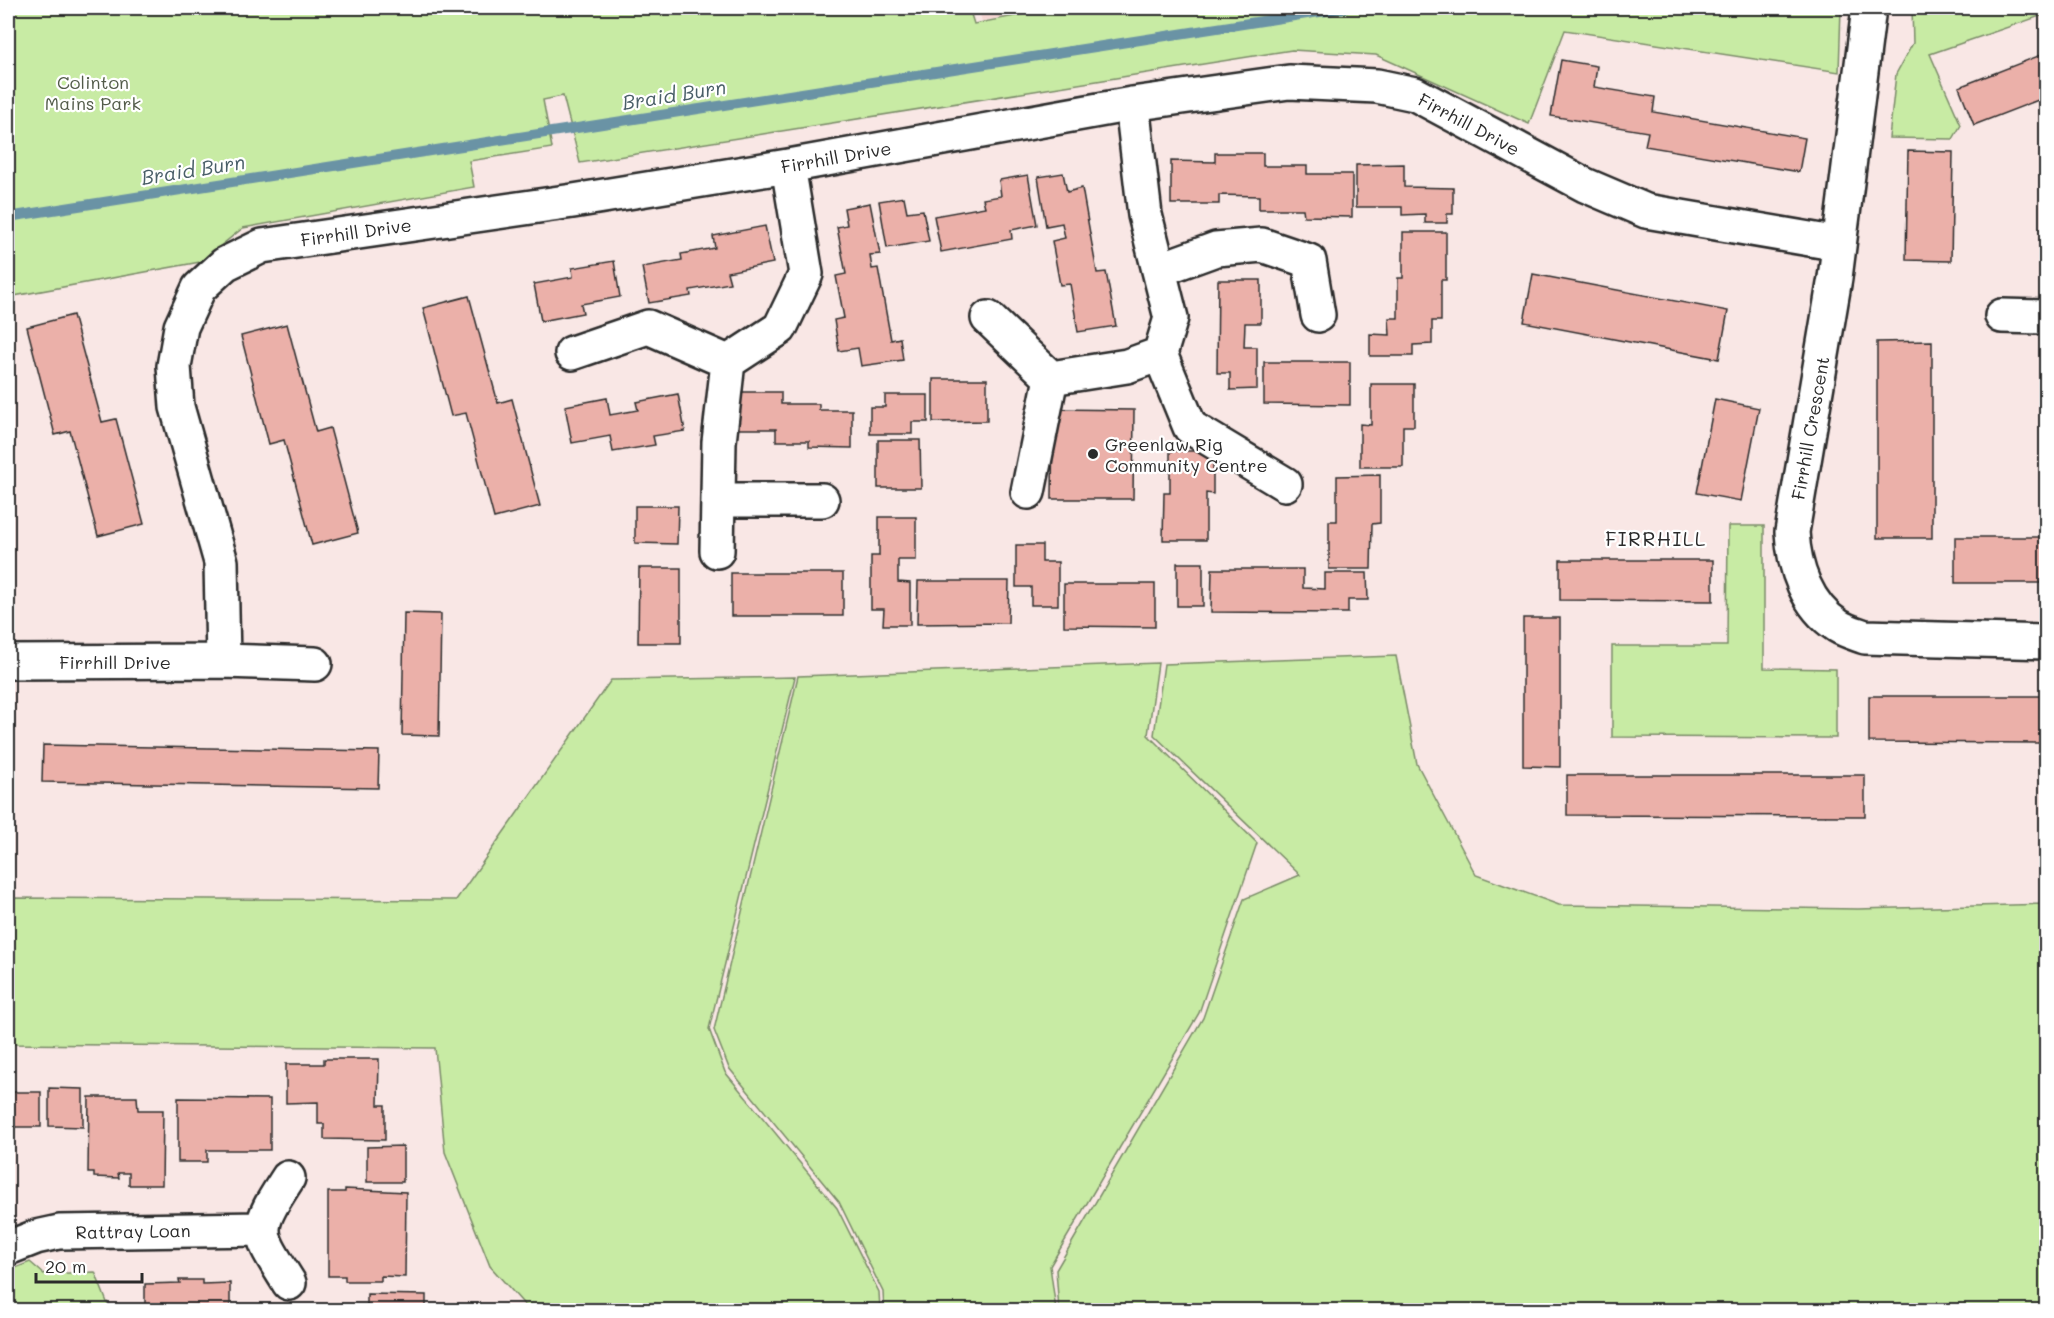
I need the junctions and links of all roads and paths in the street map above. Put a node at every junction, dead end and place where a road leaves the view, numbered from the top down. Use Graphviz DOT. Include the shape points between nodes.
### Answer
graph roads {
  1 [pos="1869,8"];
  2 [pos="1132,104"];
  3 [pos="788,166"];
  4 [pos="1839,244"];
  5 [pos="1161,269"];
  6 [pos="1318,315"];
  7 [pos="2002,316"];
  8 [pos="2046,317"];
  9 [pos="988,318"];
  10 [pos="572,352"];
  11 [pos="1160,354"];
  12 [pos="728,362"];
  13 [pos="1051,378"];
  14 [pos="1285,484"];
  15 [pos="1028,492"];
  16 [pos="718,500"];
  17 [pos="822,500"];
  18 [pos="717,551"];
  19 [pos="2046,642"];
  20 [pos="223,661"];
  21 [pos="8,662"];
  22 [pos="315,664"];
  23 [pos="288,1178"];
  24 [pos="261,1229"];
  25 [pos="8,1248"];
  26 [pos="289,1283"];
  1 -- 4 [label="street, Firrhill Crescent"];
  2 -- 3 [label="street, Firrhill Drive"];
  2 -- 4 [label="street, Firrhill Drive" via="1289,82 1377,86 1415,94 1585,185 1646,211"];
  2 -- 5 [label="street" via="1145,215"];
  3 -- 12 [label="street" via="806,274 780,328"];
  3 -- 20 [label="street, Firrhill Drive" via="262,246 225,264 199,288 181,327 174,366 177,407 221,562"];
  4 -- 19 [label="street, Firrhill Crescent" via="1792,532 1794,557 1802,580 1824,614 1839,627 1865,637"];
  5 -- 6 [label="street" via="1216,249 1262,245 1309,261"];
  5 -- 11 [label="street" via="1171,318"];
  7 -- 8 [label="street"];
  9 -- 13 [label="street"];
  10 -- 12 [label="street" via="648,327"];
  11 -- 13 [label="street" via="1127,366"];
  11 -- 14 [label="street" via="1190,427"];
  12 -- 16 [label="street" via="719,442"];
  13 -- 15 [label="street"];
  16 -- 17 [label="street"];
  16 -- 18 [label="street"];
  20 -- 21 [label="street, Firrhill Drive"];
  20 -- 22 [label="street, Firrhill Drive"];
  23 -- 24 [label="street" via="266,1211"];
  24 -- 25 [label="street, Rattray Loan" via="59,1232"];
  24 -- 26 [label="street"];
}
